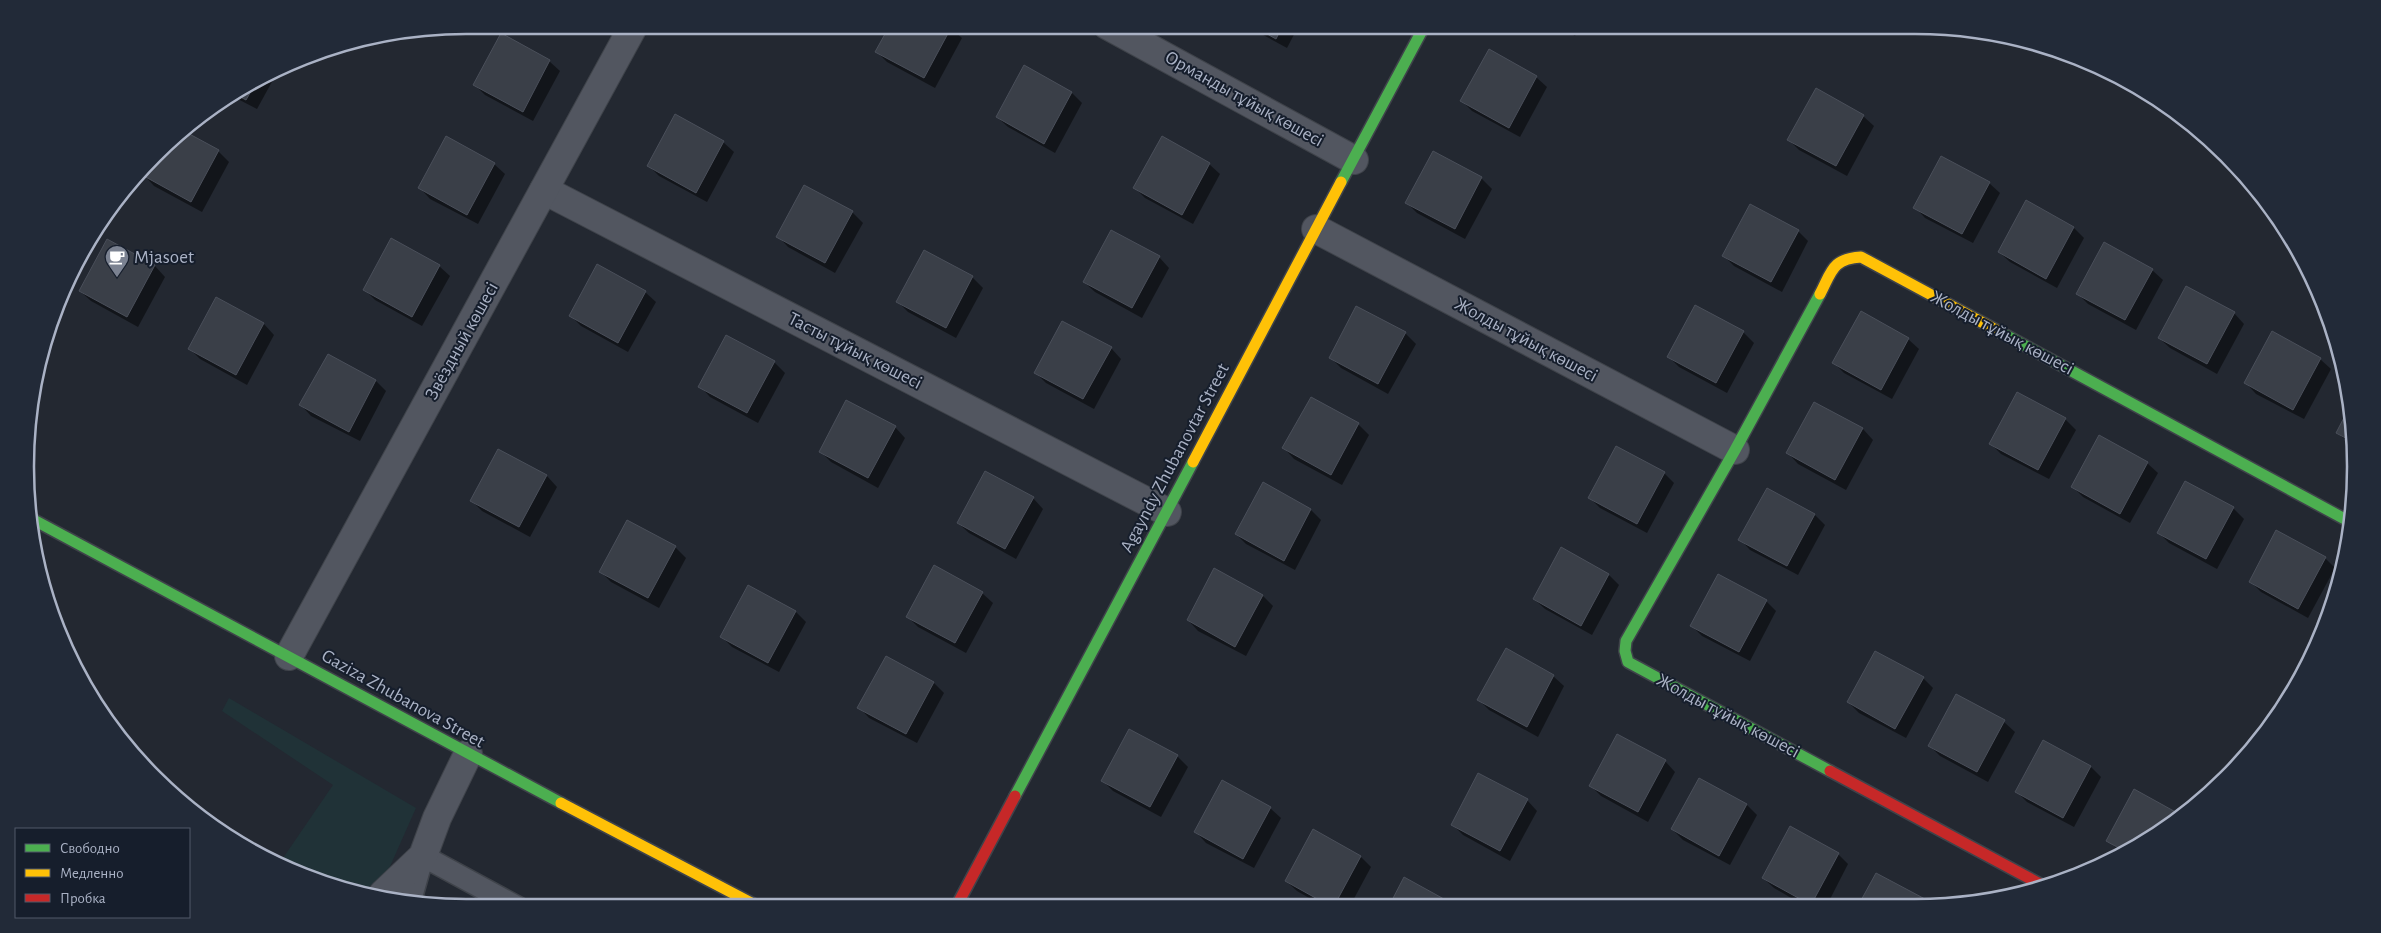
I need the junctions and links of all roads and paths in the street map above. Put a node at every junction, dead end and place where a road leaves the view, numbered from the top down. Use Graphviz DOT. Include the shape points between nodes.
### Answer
graph roads {
  1 [pos="629,34"];
  2 [pos="1123,34"];
  3 [pos="1420,34"];
  4 [pos="1354,160"];
  5 [pos="544,190"];
  6 [pos="1316,229"];
  7 [pos="1736,450"];
  8 [pos="1167,512"];
  9 [pos="2344,519"];
  10 [pos="37,521"];
  11 [pos="289,656"];
  12 [pos="468,754"];
  13 [pos="423,856"];
  14 [pos="2036,882"];
  15 [pos="386,892"];
  16 [pos="412,896"];
  17 [pos="502,899"];
  18 [pos="744,899"];
  19 [pos="960,899"];
  1 -- 5 [label="street, Звёздный көшесі"];
  2 -- 4 [label="street, Орманды тұйық көшесі"];
  3 -- 4 [label="street, Agayndy Zhubanovtar Street"];
  4 -- 6 [label="street, Agayndy Zhubanovtar Street"];
  5 -- 8 [label="street, Тасты тұйық көшесі"];
  5 -- 11 [label="street, Звёздный көшесі"];
  6 -- 7 [label="street, Жолды тұйық көшесі"];
  6 -- 8 [label="street, Agayndy Zhubanovtar Street"];
  7 -- 9 [label="street, Жолды тұйық көшесі" via="1837,263 1861,257"];
  7 -- 14 [label="street, Жолды тұйық көшесі" via="1626,641 1628,662"];
  8 -- 19 [label="street, Agayndy Zhubanovtar Street"];
  10 -- 11 [label="street, Gaziza Zhubanova Street"];
  11 -- 12 [label="street, Gaziza Zhubanova Street"];
  12 -- 13 [label="street" via="437,818"];
  12 -- 18 [label="street, Gaziza Zhubanova Street"];
  13 -- 15 [label="street"];
  13 -- 16 [label="lane"];
  13 -- 17 [label="lane"];
}
